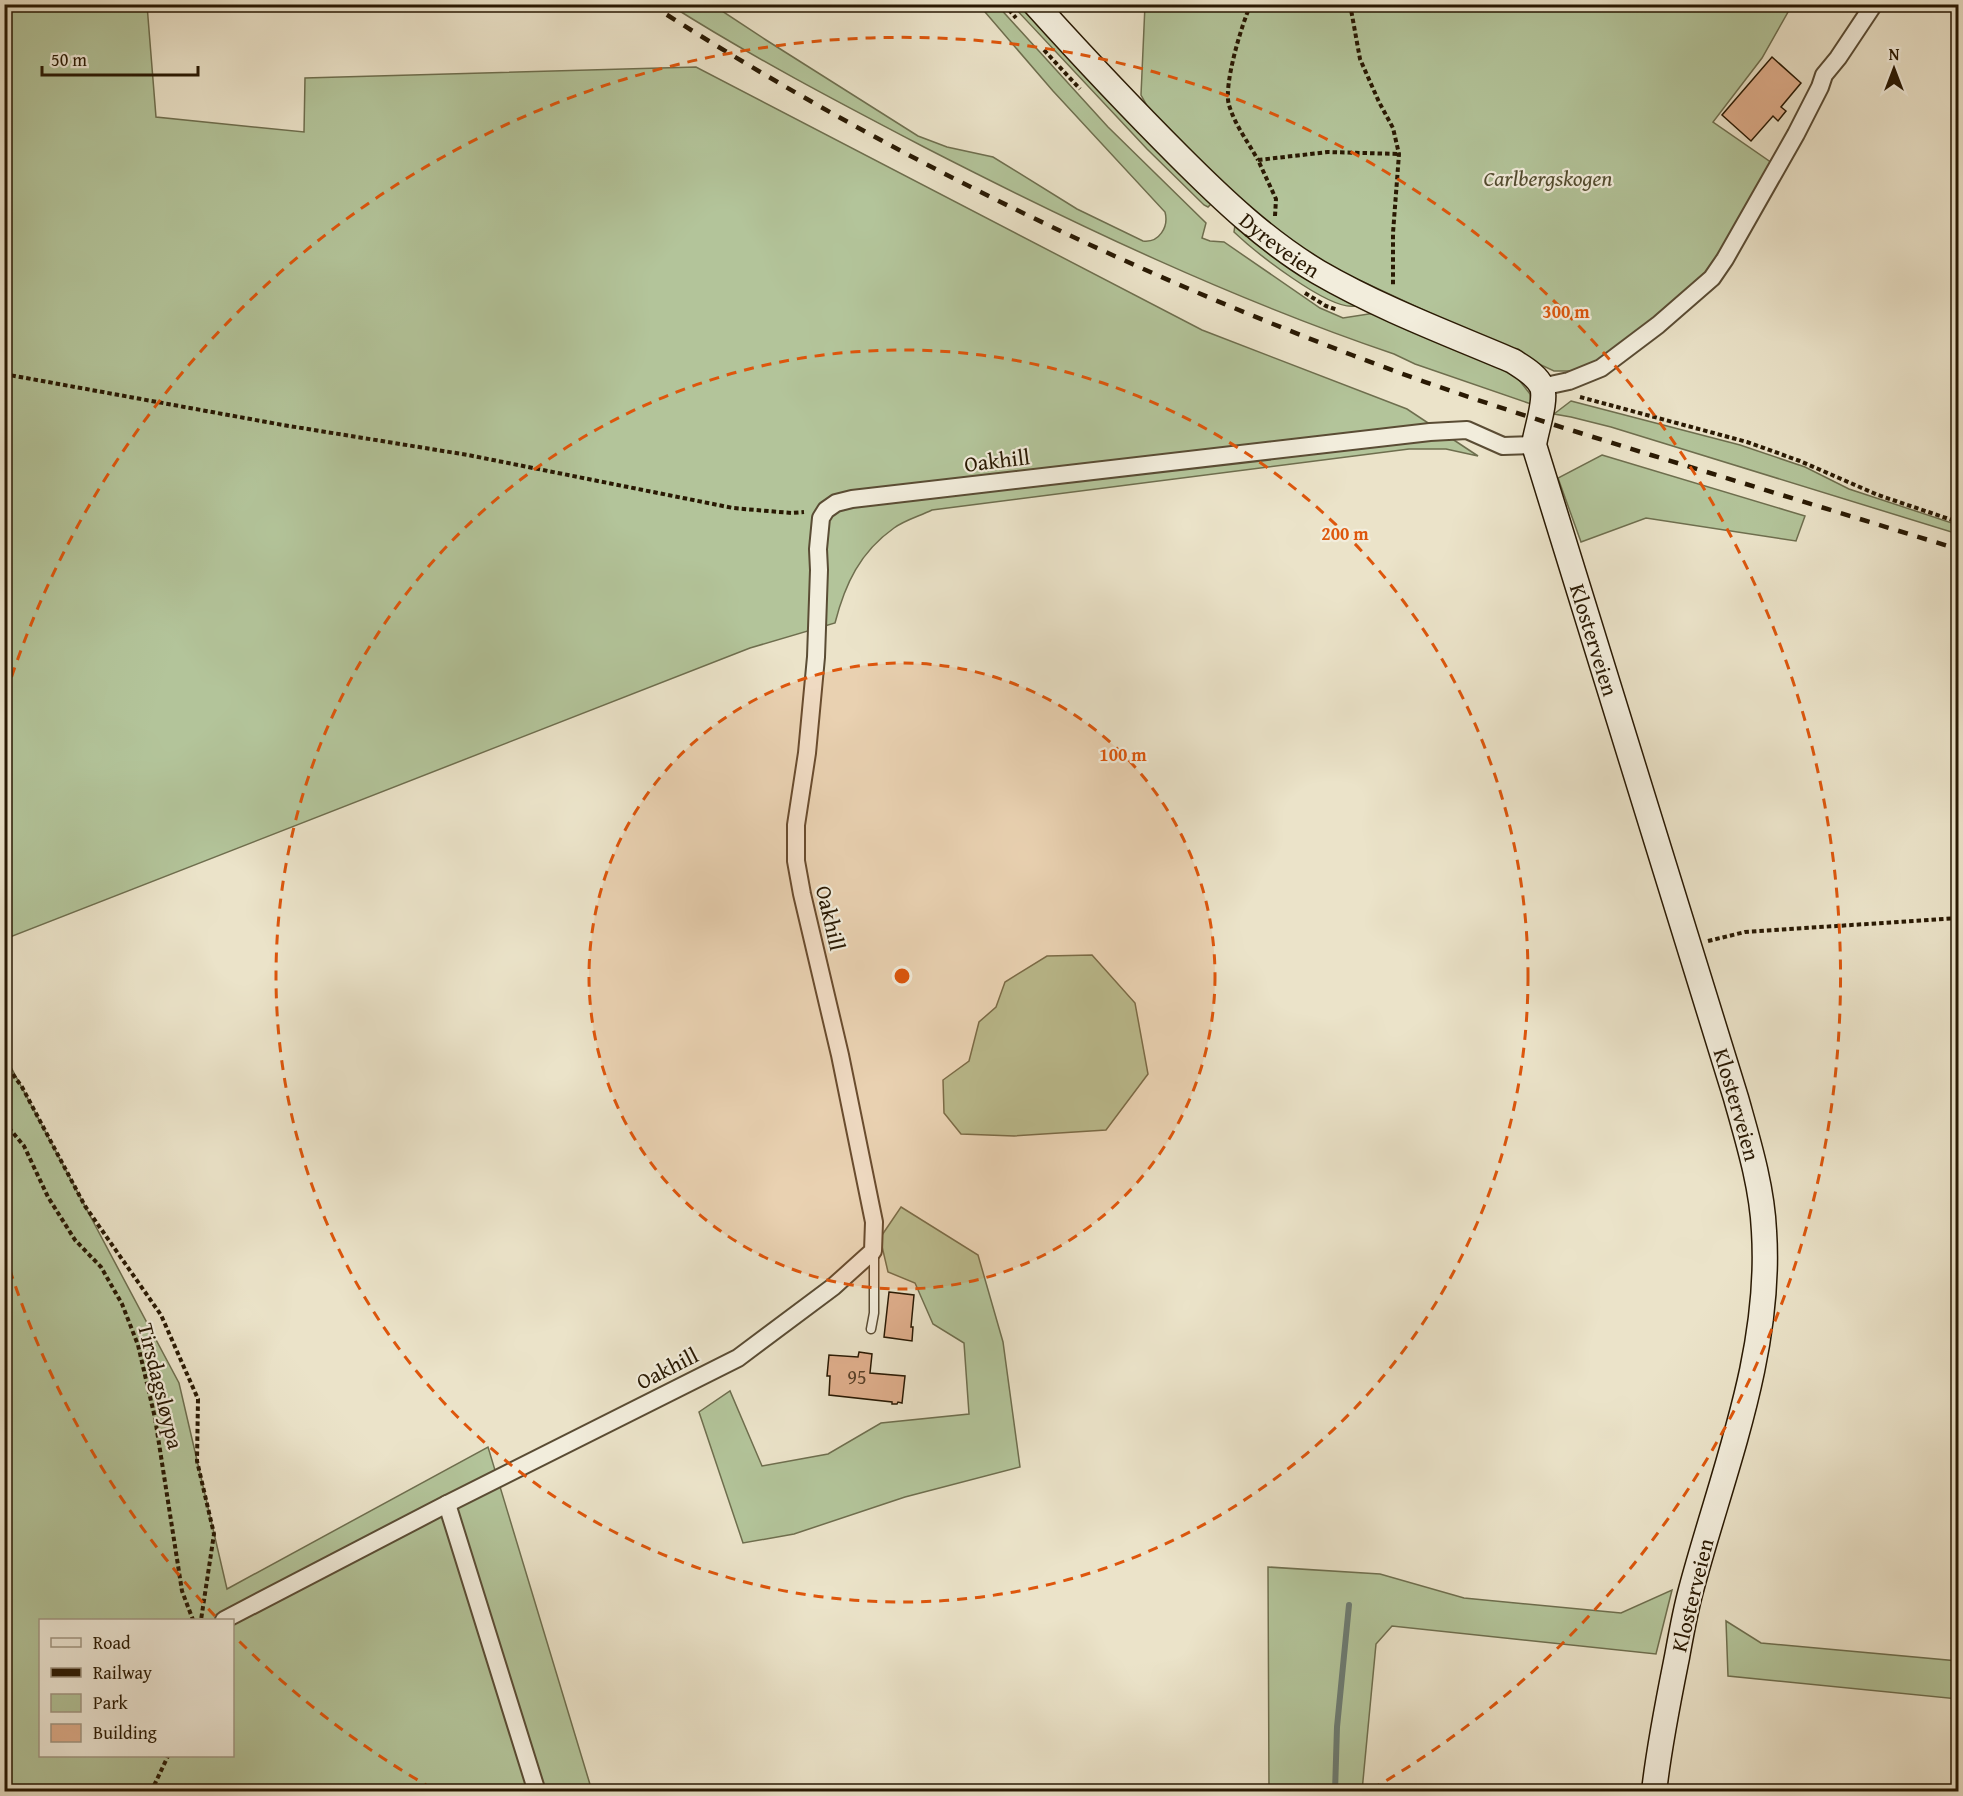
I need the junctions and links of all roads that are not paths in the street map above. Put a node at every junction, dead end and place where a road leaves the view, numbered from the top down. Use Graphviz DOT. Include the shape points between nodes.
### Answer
graph roads {
  1 [pos="1035,4"];
  2 [pos="1874,4"];
  3 [pos="1542,387"];
  4 [pos="1535,437"];
  5 [pos="873,1251"];
  6 [pos="871,1329"];
  7 [pos="447,1504"];
  8 [pos="226,1619"];
  9 [pos="537,1791"];
  10 [pos="1654,1791"];
  1 -- 3 [label="main road, Dyreveien" via="1214,191 1273,241 1317,272 1393,310 1512,361"];
  2 -- 3 [label="street" via="1824,75 1796,134 1712,278 1659,325 1600,368"];
  3 -- 4 [label="main road"];
  4 -- 5 [label="street, Oakhill" via="1503,446 1467,430 1430,432 852,499 826,510 821,518 818,549 816,657 796,825 796,861 874,1222"];
  4 -- 10 [label="main road, Klosterveien" via="1736,1098 1755,1172 1764,1230 1764,1294 1759,1335 1748,1389 1690,1593"];
  5 -- 6 [label="lane" via="875,1295"];
  5 -- 7 [label="street, Oakhill" via="833,1287 738,1358"];
  7 -- 8 [label="street, Oakhill"];
  7 -- 9 [label="street"];
}
